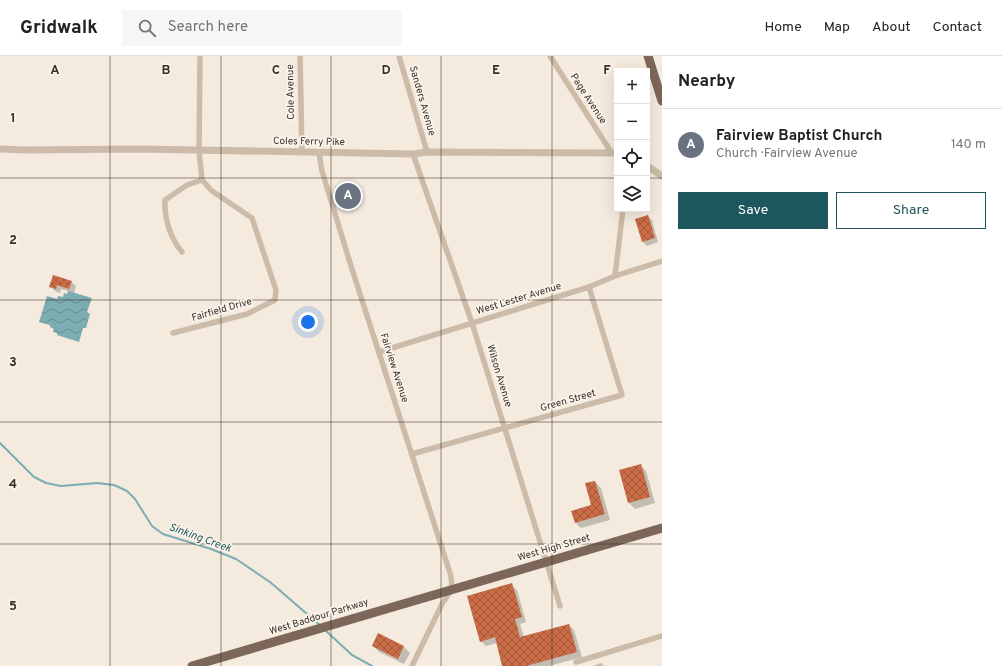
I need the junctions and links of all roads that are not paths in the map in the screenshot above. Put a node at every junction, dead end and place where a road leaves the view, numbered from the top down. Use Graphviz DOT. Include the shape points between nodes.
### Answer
graph roads {
  1 [pos="200,56"];
  2 [pos="300,56"];
  3 [pos="399,56"];
  4 [pos="550,56"];
  5 [pos="648,56"];
  6 [pos="662,101"];
  7 [pos="0,149"];
  8 [pos="199,151"];
  9 [pos="302,152"];
  10 [pos="427,152"];
  11 [pos="614,152"];
  12 [pos="319,153"];
  13 [pos="413,154"];
  14 [pos="650,168"];
  15 [pos="662,176"];
  16 [pos="202,180"];
  17 [pos="623,212"];
  18 [pos="182,252"];
  19 [pos="662,261"];
  20 [pos="616,276"];
  21 [pos="589,287"];
  22 [pos="472,322"];
  23 [pos="173,333"];
  24 [pos="379,352"];
  25 [pos="505,428"];
  26 [pos="412,454"];
  27 [pos="662,528"];
  28 [pos="547,562"];
  29 [pos="452,589"];
  30 [pos="560,606"];
  31 [pos="662,636"];
  32 [pos="576,662"];
  33 [pos="192,666"];
  34 [pos="412,666"];
  1 -- 8 [label="street"];
  2 -- 9 [label="street, Cole Avenue"];
  3 -- 10 [label="street, Sanders Avenue"];
  4 -- 11 [label="street, Page Avenue"];
  5 -- 6 [label="main road"];
  7 -- 8 [label="street, Coles Ferry Pike"];
  8 -- 9 [label="street, Coles Ferry Pike"];
  8 -- 16 [label="street"];
  9 -- 12 [label="street, Coles Ferry Pike"];
  10 -- 11 [label="street, Coles Ferry Pike"];
  10 -- 13 [label="street, Coles Ferry Pike"];
  12 -- 13 [label="street, Coles Ferry Pike"];
  12 -- 24 [label="street, Fairview Avenue" via="324,178"];
  13 -- 22 [label="street, Wilson Avenue"];
  14 -- 15 [label="street"];
  16 -- 18 [label="street" via="187,185 165,200 168,226"];
  16 -- 23 [label="street, Fairfield Drive" via="212,191 252,218 276,290 275,300 247,314"];
  17 -- 20 [label="street"];
  19 -- 20 [label="street, West Lester Avenue"];
  20 -- 21 [label="street, West Lester Avenue"];
  21 -- 22 [label="street, West Lester Avenue"];
  21 -- 25 [label="street, Green Street" via="622,395"];
  22 -- 24 [label="street, West Lester Avenue"];
  22 -- 25 [label="street, Wilson Avenue"];
  24 -- 26 [label="street, Fairview Avenue"];
  25 -- 26 [label="street, Green Street"];
  25 -- 28 [label="street, Wilson Avenue"];
  26 -- 29 [label="street, Fairview Avenue" via="451,576"];
  27 -- 28 [label="main road, West High Street"];
  28 -- 29 [label="main road, West High Street"];
  28 -- 30 [label="street, Wilson Avenue"];
  29 -- 33 [label="main road, West Baddour Parkway"];
  29 -- 34 [label="street"];
  31 -- 32 [label="street"];
}
